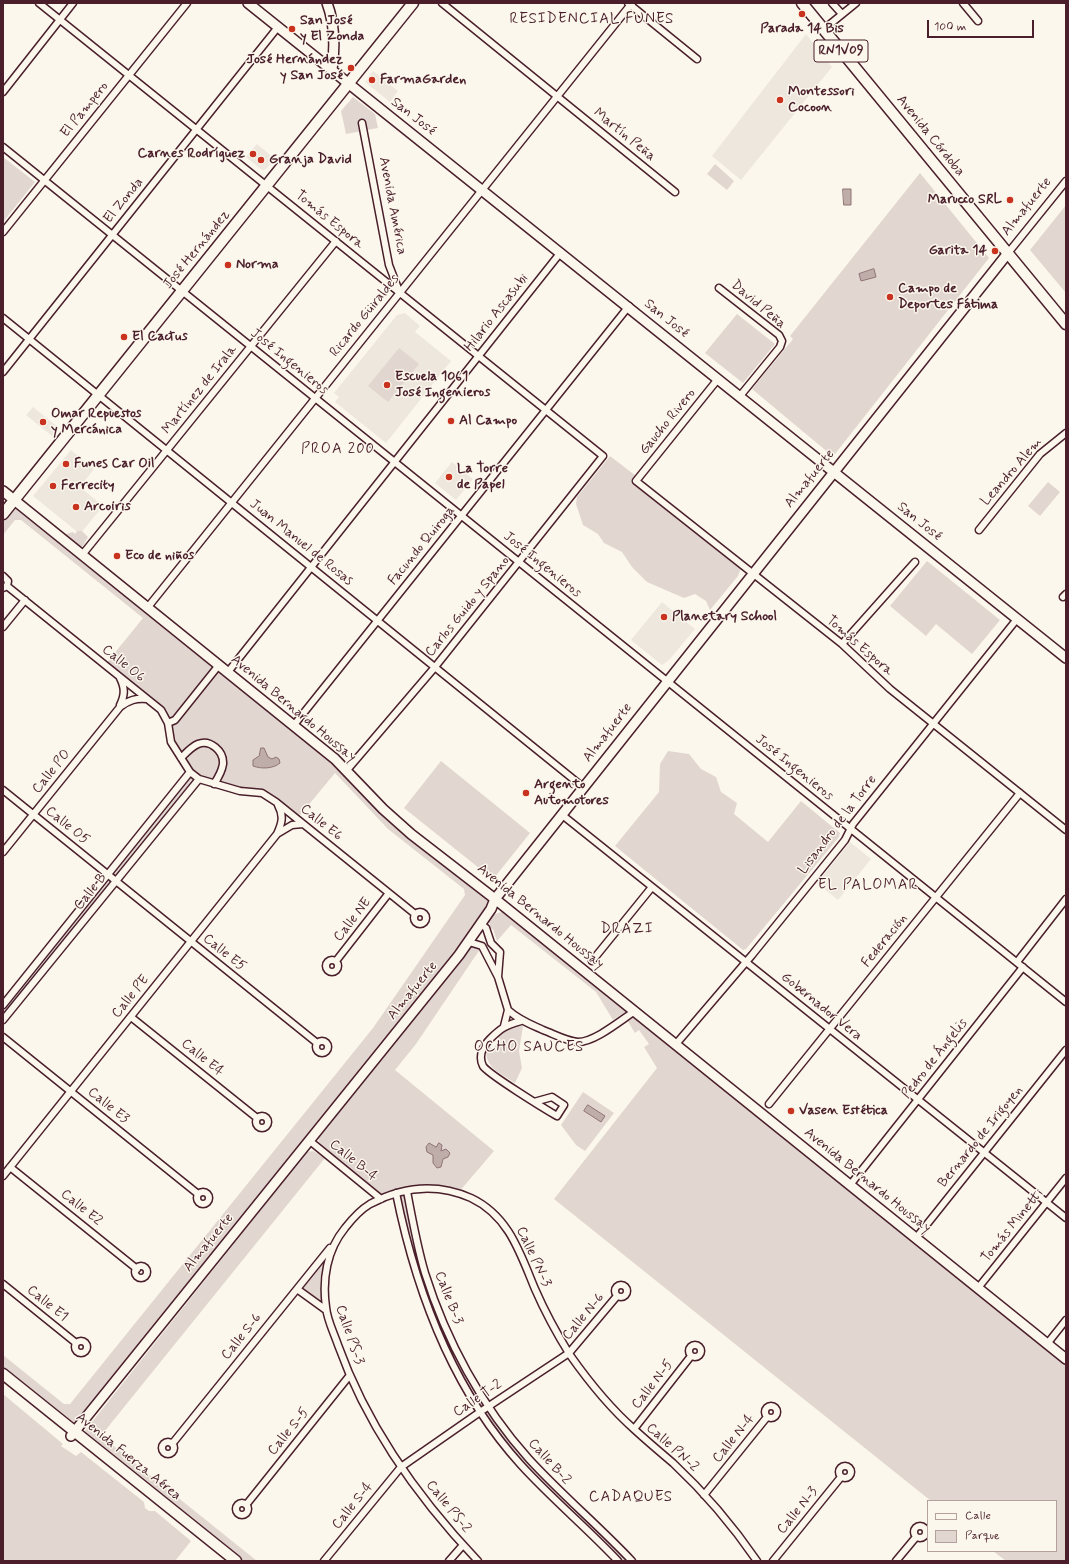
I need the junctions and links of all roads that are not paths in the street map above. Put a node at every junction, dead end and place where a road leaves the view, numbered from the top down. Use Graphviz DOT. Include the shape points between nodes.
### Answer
graph roads {
  1 [pos="39,3"];
  2 [pos="73,3"];
  3 [pos="187,3"];
  4 [pos="248,3"];
  5 [pos="327,3"];
  6 [pos="413,3"];
  7 [pos="442,3"];
  8 [pos="802,3"];
  9 [pos="832,3"];
  10 [pos="856,3"];
  11 [pos="964,3"];
  12 [pos="630,4"];
  13 [pos="842,14"];
  14 [pos="59,20"];
  15 [pos="978,21"];
  16 [pos="278,27"];
  17 [pos="824,29"];
  18 [pos="697,59"];
  19 [pos="332,70"];
  20 [pos="129,75"];
  21 [pos="349,83"];
  22 [pos="3,92"];
  23 [pos="557,96"];
  24 [pos="362,123"];
  25 [pos="196,129"];
  26 [pos="3,146"];
  27 [pos="45,180"];
  28 [pos="1066,181"];
  29 [pos="267,186"];
  30 [pos="482,189"];
  31 [pos="676,192"];
  32 [pos="3,232"];
  33 [pos="112,235"];
  34 [pos="336,241"];
  35 [pos="561,252"];
  36 [pos="1008,253"];
  37 [pos="719,288"];
  38 [pos="182,291"];
  39 [pos="400,292"];
  40 [pos="628,306"];
  41 [pos="3,318"];
  42 [pos="1066,324"];
  43 [pos="29,339"];
  44 [pos="251,346"];
  45 [pos="478,356"];
  46 [pos="3,372"];
  47 [pos="718,379"];
  48 [pos="99,395"];
  49 [pos="740,396"];
  50 [pos="315,398"];
  51 [pos="546,410"];
  52 [pos="1066,433"];
  53 [pos="167,450"];
  54 [pos="603,456"];
  55 [pos="394,462"];
  56 [pos="834,471"];
  57 [pos="636,481"];
  58 [pos="3,491"];
  59 [pos="14,500"];
  60 [pos="232,503"];
  61 [pos="3,514"];
  62 [pos="461,516"];
  63 [pos="979,530"];
  64 [pos="82,555"];
  65 [pos="519,562"];
  66 [pos="915,562"];
  67 [pos="311,567"];
  68 [pos="753,573"];
  69 [pos="3,576"];
  70 [pos="5,587"];
  71 [pos="25,600"];
  72 [pos="148,608"];
  73 [pos="1017,619"];
  74 [pos="378,621"];
  75 [pos="3,627"];
  76 [pos="842,644"];
  77 [pos="1066,658"];
  78 [pos="219,665"];
  79 [pos="435,667"];
  80 [pos="228,672"];
  81 [pos="119,676"];
  82 [pos="667,681"];
  83 [pos="147,699"];
  84 [pos="120,707"];
  85 [pos="168,723"];
  86 [pos="933,724"];
  87 [pos="294,725"];
  88 [pos="181,758"];
  89 [pos="347,770"];
  90 [pos="190,772"];
  91 [pos="199,779"];
  92 [pos="214,784"];
  93 [pos="583,787"];
  94 [pos="3,790"];
  95 [pos="1020,793"];
  96 [pos="276,802"];
  97 [pos="561,814"];
  98 [pos="33,815"];
  99 [pos="303,824"];
  100 [pos="851,828"];
  101 [pos="1066,830"];
  102 [pos="277,834"];
  103 [pos="3,852"];
  104 [pos="108,875"];
  105 [pos="116,881"];
  106 [pos="652,887"];
  107 [pos="389,893"];
  108 [pos="936,897"];
  109 [pos="496,899"];
  110 [pos="1066,899"];
  111 [pos="415,914"];
  112 [pos="481,924"];
  113 [pos="191,942"];
  114 [pos="469,942"];
  115 [pos="491,943"];
  116 [pos="482,946"];
  117 [pos="336,961"];
  118 [pos="592,961"];
  119 [pos="746,962"];
  120 [pos="1017,962"];
  121 [pos="1023,968"];
  122 [pos="498,977"];
  123 [pos="1066,1002"];
  124 [pos="3,1005"];
  125 [pos="508,1010"];
  126 [pos="635,1011"];
  127 [pos="131,1017"];
  128 [pos="3,1020"];
  129 [pos="521,1021"];
  130 [pos="504,1026"];
  131 [pos="829,1029"];
  132 [pos="3,1037"];
  133 [pos="317,1043"];
  134 [pos="676,1044"];
  135 [pos="1066,1050"];
  136 [pos="71,1092"];
  137 [pos="918,1100"];
  138 [pos="534,1102"];
  139 [pos="769,1104"];
  140 [pos="257,1118"];
  141 [pos="310,1141"];
  142 [pos="984,1153"];
  143 [pos="10,1167"];
  144 [pos="3,1176"];
  145 [pos="1066,1178"];
  146 [pos="850,1185"];
  147 [pos="406,1190"];
  148 [pos="198,1194"];
  149 [pos="393,1194"];
  150 [pos="381,1199"];
  151 [pos="1046,1203"];
  152 [pos="1066,1218"];
  153 [pos="916,1238"];
  154 [pos="332,1245"];
  155 [pos="137,1269"];
  156 [pos="3,1284"];
  157 [pos="978,1288"];
  158 [pos="297,1289"];
  159 [pos="432,1295"];
  160 [pos="617,1296"];
  161 [pos="423,1298"];
  162 [pos="326,1310"];
  163 [pos="1066,1320"];
  164 [pos="76,1343"];
  165 [pos="1047,1344"];
  166 [pos="569,1353"];
  167 [pos="691,1356"];
  168 [pos="1066,1359"];
  169 [pos="3,1374"];
  170 [pos="350,1375"];
  171 [pos="3,1381"];
  172 [pos="489,1406"];
  173 [pos="480,1412"];
  174 [pos="767,1417"];
  175 [pos="634,1429"];
  176 [pos="73,1434"];
  177 [pos="172,1444"];
  178 [pos="401,1467"];
  179 [pos="841,1476"];
  180 [pos="704,1495"];
  181 [pos="246,1505"];
  182 [pos="916,1537"];
  183 [pos="463,1545"];
  184 [pos="226,1561"];
  185 [pos="236,1561"];
  186 [pos="324,1561"];
  187 [pos="449,1561"];
  188 [pos="478,1561"];
  189 [pos="618,1561"];
  190 [pos="632,1561"];
  191 [pos="757,1561"];
  192 [pos="773,1561"];
  193 [pos="896,1561"];
  1 -- 14 [label="street, Tomás Espora"];
  2 -- 14 [label="street"];
  3 -- 20 [label="street, El Pampero"];
  4 -- 16 [label="street, San José"];
  5 -- 19 [label="street" via="334,39"];
  6 -- 21 [label="main road, José Hernández"];
  7 -- 23 [label="street"];
  8 -- 17 [label="main road, Avenida Córdoba / RN1V09"];
  9 -- 13 [label="street"];
  10 -- 13 [label="street"];
  11 -- 15 [label="street"];
  12 -- 18 [label="street"];
  12 -- 23 [label="street, Ricardo Güiraldes"];
  13 -- 17 [label="street"];
  14 -- 20 [label="street, Tomás Espora"];
  14 -- 22 [label="street"];
  16 -- 19 [label="street, San José"];
  16 -- 25 [label="street, El Zonda"];
  17 -- 36 [label="main road, Avenida Córdoba / RN1V09"];
  19 -- 21 [label="street, San José"];
  20 -- 25 [label="street, Tomás Espora"];
  20 -- 27 [label="street, El Pampero"];
  21 -- 29 [label="main road, José Hernández"];
  21 -- 30 [label="street, San José"];
  23 -- 30 [label="street, Ricardo Güiraldes"];
  23 -- 31 [label="street, Martín Peña"];
  24 -- 39 [label="street, Avenida América" via="389,265"];
  25 -- 29 [label="street, Tomás Espora"];
  25 -- 33 [label="street, El Zonda"];
  26 -- 27 [label="street, José Ingenieros"];
  27 -- 32 [label="street, El Pampero"];
  27 -- 33 [label="street, José Ingenieros"];
  28 -- 36 [label="street, Almafuerte"];
  29 -- 34 [label="street, Tomás Espora"];
  29 -- 38 [label="main road, José Hernández"];
  30 -- 35 [label="street, San José"];
  30 -- 39 [label="street, Ricardo Güiraldes"];
  33 -- 38 [label="street, José Ingenieros"];
  33 -- 43 [label="street, El Zonda"];
  34 -- 39 [label="street, Tomás Espora"];
  34 -- 44 [label="street, Martínez de Irala"];
  35 -- 40 [label="street, San José"];
  35 -- 45 [label="street, Hilario Ascasubi"];
  36 -- 42 [label="main road, Avenida Córdoba / RN1V09"];
  36 -- 56 [label="street, Almafuerte"];
  37 -- 49 [label="street, David Peña" via="779,335 782,341 780,347"];
  38 -- 44 [label="street, José Ingenieros"];
  38 -- 48 [label="main road, José Hernández"];
  39 -- 45 [label="street, Tomás Espora"];
  39 -- 50 [label="street, Ricardo Güiraldes"];
  40 -- 47 [label="street, San José"];
  40 -- 51 [label="street, Facundo Quiroga"];
  41 -- 43 [label="street, Juan Manuel de Rosas"];
  43 -- 46 [label="street, El Zonda"];
  43 -- 48 [label="street, Juan Manuel de Rosas"];
  44 -- 50 [label="street, José Ingenieros"];
  44 -- 53 [label="street, Martínez de Irala"];
  45 -- 51 [label="street, Tomás Espora"];
  45 -- 55 [label="street, Hilario Ascasubi"];
  47 -- 49 [label="street, San José"];
  47 -- 57 [label="street, Gaucho Rivero"];
  48 -- 53 [label="street, Juan Manuel de Rosas"];
  48 -- 59 [label="main road, José Hernández"];
  49 -- 56 [label="street, San José"];
  50 -- 55 [label="street, José Ingenieros"];
  50 -- 60 [label="street, Ricardo Güiraldes"];
  51 -- 54 [label="street, Tomás Espora"];
  51 -- 62 [label="street, Facundo Quiroga"];
  52 -- 63 [label="street, Leandro Alem" via="1040,454"];
  53 -- 60 [label="street, Juan Manuel de Rosas"];
  53 -- 64 [label="street, Martínez de Irala"];
  54 -- 65 [label="street, Carlos Guido y Spano"];
  55 -- 62 [label="street, José Ingenieros"];
  55 -- 67 [label="street, Hilario Ascasubi"];
  56 -- 68 [label="street, Almafuerte"];
  56 -- 73 [label="street, San José"];
  57 -- 68 [label="street, Tomás Espora"];
  58 -- 59 [label="street, Avenida Bernardo Houssay"];
  59 -- 61 [label="main road, José Hernández"];
  59 -- 64 [label="street, Avenida Bernardo Houssay"];
  60 -- 67 [label="street, Juan Manuel de Rosas"];
  60 -- 72 [label="street, Ricardo Güiraldes"];
  62 -- 65 [label="street, José Ingenieros"];
  62 -- 74 [label="street, Facundo Quiroga"];
  64 -- 72 [label="street, Avenida Bernardo Houssay"];
  65 -- 79 [label="street, Carlos Guido y Spano"];
  65 -- 82 [label="street, José Ingenieros"];
  66 -- 76 [label="street"];
  67 -- 74 [label="street, Juan Manuel de Rosas"];
  67 -- 80 [label="street, Hilario Ascasubi"];
  68 -- 76 [label="street, Tomás Espora"];
  68 -- 82 [label="street, Almafuerte"];
  69 -- 70 [label="street, Calle O6" via="7,579"];
  70 -- 71 [label="street, Calle O6"];
  71 -- 75 [label="street"];
  71 -- 81 [label="street, Calle O6"];
  72 -- 78 [label="street, Avenida Bernardo Houssay"];
  73 -- 77 [label="street, San José"];
  73 -- 86 [label="street, Lisandro de la Torre"];
  74 -- 79 [label="street, Juan Manuel de Rosas"];
  74 -- 87 [label="street, Facundo Quiroga"];
  76 -- 86 [label="street, Tomás Espora" via="890,689"];
  78 -- 80 [label="street, Avenida Bernardo Houssay"];
  78 -- 85 [label="street" via="175,720"];
  79 -- 89 [label="street, Carlos Guido y Spano"];
  79 -- 93 [label="street, Juan Manuel de Rosas"];
  80 -- 87 [label="street, Avenida Bernardo Houssay"];
  81 -- 83 [label="street, Calle O6"];
  81 -- 84 [label="street, Calle PO" via="124,686"];
  82 -- 93 [label="street, Almafuerte"];
  82 -- 100 [label="street, José Ingenieros"];
  83 -- 84 [label="street, Calle PO" via="138,698"];
  83 -- 85 [label="street, Calle O6" via="161,710"];
  84 -- 98 [label="street, Calle PO"];
  85 -- 88 [label="street, Calle O6" via="171,742"];
  86 -- 95 [label="street, Tomás Espora"];
  86 -- 100 [label="street, Lisandro de la Torre"];
  87 -- 89 [label="street, Avenida Bernardo Houssay"];
  88 -- 90 [label="street, Calle O6"];
  88 -- 92 [label="street" via="197,744 208,743 214,746 222,756 223,763"];
  89 -- 109 [label="street, Avenida Bernardo Houssay" via="363,790 394,819"];
  90 -- 91 [label="street, Calle O6"];
  90 -- 104 [label="street, Calle B"];
  91 -- 92 [label="street, Calle E6"];
  91 -- 105 [label="street, Calle B"];
  92 -- 96 [label="street, Calle E6" via="240,792 262,793"];
  93 -- 97 [label="street, Almafuerte"];
  94 -- 98 [label="street, Calle O5"];
  95 -- 101 [label="street, Tomás Espora"];
  95 -- 108 [label="street, Federación"];
  96 -- 99 [label="street, Calle E6"];
  96 -- 102 [label="street, Calle PE" via="282,813 282,822"];
  97 -- 106 [label="street, Gobernador Vera"];
  97 -- 109 [label="street, Almafuerte"];
  98 -- 103 [label="street, Calle PO"];
  98 -- 104 [label="street, Calle O5"];
  99 -- 102 [label="street, Calle PE" via="292,825"];
  99 -- 107 [label="street, Calle E6"];
  100 -- 108 [label="street, José Ingenieros"];
  100 -- 119 [label="street, Lisandro de la Torre" via="845,840"];
  102 -- 113 [label="street, Calle PE"];
  104 -- 105 [label="street, Calle O5"];
  104 -- 124 [label="street, Calle B"];
  105 -- 113 [label="street, Calle E5"];
  105 -- 128 [label="street, Calle B"];
  106 -- 118 [label="street"];
  106 -- 119 [label="street, Gobernador Vera"];
  107 -- 111 [label="street, Calle E6"];
  107 -- 117 [label="street, Calle NE"];
  108 -- 120 [label="street, José Ingenieros"];
  108 -- 131 [label="street, Federación"];
  109 -- 112 [label="street, Almafuerte"];
  109 -- 126 [label="street, Avenida Bernardo Houssay"];
  110 -- 120 [label="street"];
  112 -- 114 [label="street, Almafuerte"];
  112 -- 115 [label="street" via="486,928"];
  113 -- 127 [label="street, Calle PE"];
  113 -- 133 [label="street, Calle E5"];
  114 -- 116 [label="street"];
  114 -- 141 [label="street, Almafuerte"];
  115 -- 116 [label="street"];
  115 -- 122 [label="street" via="500,952"];
  116 -- 122 [label="street"];
  119 -- 131 [label="street, Gobernador Vera"];
  119 -- 134 [label="street, Lisandro de la Torre"];
  120 -- 121 [label="street, José Ingenieros"];
  121 -- 123 [label="street, José Ingenieros"];
  121 -- 137 [label="street, Pedro de Ángelis"];
  122 -- 125 [label="street"];
  125 -- 129 [label="street"];
  125 -- 130 [label="street"];
  126 -- 129 [label="street" via="604,1032 579,1042"];
  126 -- 134 [label="street, Avenida Bernardo Houssay"];
  127 -- 136 [label="street, Calle PE"];
  127 -- 140 [label="street, Calle E4"];
  129 -- 130 [label="street"];
  130 -- 138 [label="street" via="486,1042 482,1051 483,1066"];
  131 -- 137 [label="street, Gobernador Vera"];
  131 -- 139 [label="street, Federación"];
  132 -- 136 [label="street, Calle E3"];
  134 -- 146 [label="street, Avenida Bernardo Houssay"];
  135 -- 142 [label="street, Bernardo de Irigoyen"];
  136 -- 143 [label="street, Calle PE"];
  136 -- 148 [label="street, Calle E3"];
  137 -- 142 [label="street, Gobernador Vera"];
  137 -- 146 [label="street, Pedro de Ángelis"];
  141 -- 150 [label="street, Calle B-4"];
  141 -- 176 [label="street, Almafuerte"];
  142 -- 151 [label="street, Gobernador Vera"];
  142 -- 153 [label="street, Bernardo de Irigoyen"];
  143 -- 144 [label="street, Calle PE"];
  143 -- 155 [label="street, Calle E2"];
  145 -- 151 [label="street, Tomás Minetti"];
  146 -- 153 [label="street, Avenida Bernardo Houssay"];
  147 -- 149 [label="street, Calle PS-3"];
  147 -- 159 [label="street, Calle B-3"];
  147 -- 166 [label="street, Calle PN-3" via="421,1188 458,1193 480,1203 497,1217 513,1236 539,1297"];
  149 -- 150 [label="street, Calle PS-3"];
  149 -- 161 [label="street, Calle B-3" via="398,1202"];
  150 -- 154 [label="street, Calle PS-3" via="358,1214"];
  151 -- 152 [label="street, Gobernador Vera"];
  151 -- 157 [label="street, Tomás Minetti"];
  153 -- 157 [label="street, Avenida Bernardo Houssay"];
  154 -- 158 [label="street, Calle S-6"];
  154 -- 162 [label="street, Calle PS-3" via="324,1290"];
  156 -- 164 [label="street, Calle E1"];
  157 -- 165 [label="street, Avenida Bernardo Houssay"];
  158 -- 162 [label="street"];
  158 -- 177 [label="street, Calle S-6"];
  159 -- 161 [label="street"];
  159 -- 172 [label="street, Calle B-3" via="452,1341"];
  160 -- 166 [label="street, Calle N-6"];
  161 -- 173 [label="street, Calle B-3" via="450,1357"];
  162 -- 170 [label="street, Calle PS-3"];
  163 -- 165 [label="street"];
  165 -- 168 [label="street, Avenida Bernardo Houssay"];
  166 -- 172 [label="street, Calle T-2"];
  166 -- 175 [label="street, Calle PN-2" via="598,1391"];
  167 -- 175 [label="street, Calle N-5"];
  169 -- 176 [label="main road, Avenida Fuerza Aérea"];
  170 -- 178 [label="street, Calle PS-3"];
  170 -- 181 [label="street, Calle S-5"];
  171 -- 176 [label="main road, Avenida Fuerza Aérea"];
  172 -- 173 [label="street, Calle T-2"];
  172 -- 190 [label="street, Calle B-2" via="528,1458"];
  173 -- 178 [label="street, Calle T-2"];
  173 -- 189 [label="street, Calle B-2" via="520,1464"];
  174 -- 180 [label="street, Calle N-4"];
  175 -- 180 [label="street, Calle PN-2"];
  176 -- 184 [label="main road, Avenida Fuerza Aérea"];
  176 -- 185 [label="main road, Avenida Fuerza Aérea"];
  178 -- 183 [label="street, Calle PS-2"];
  178 -- 186 [label="street, Calle S-4"];
  179 -- 192 [label="street, Calle N-3"];
  180 -- 191 [label="street, Calle PN-2"];
  182 -- 193 [label="street"];
  183 -- 187 [label="street"];
  183 -- 188 [label="street, Calle PS-2"];
}
